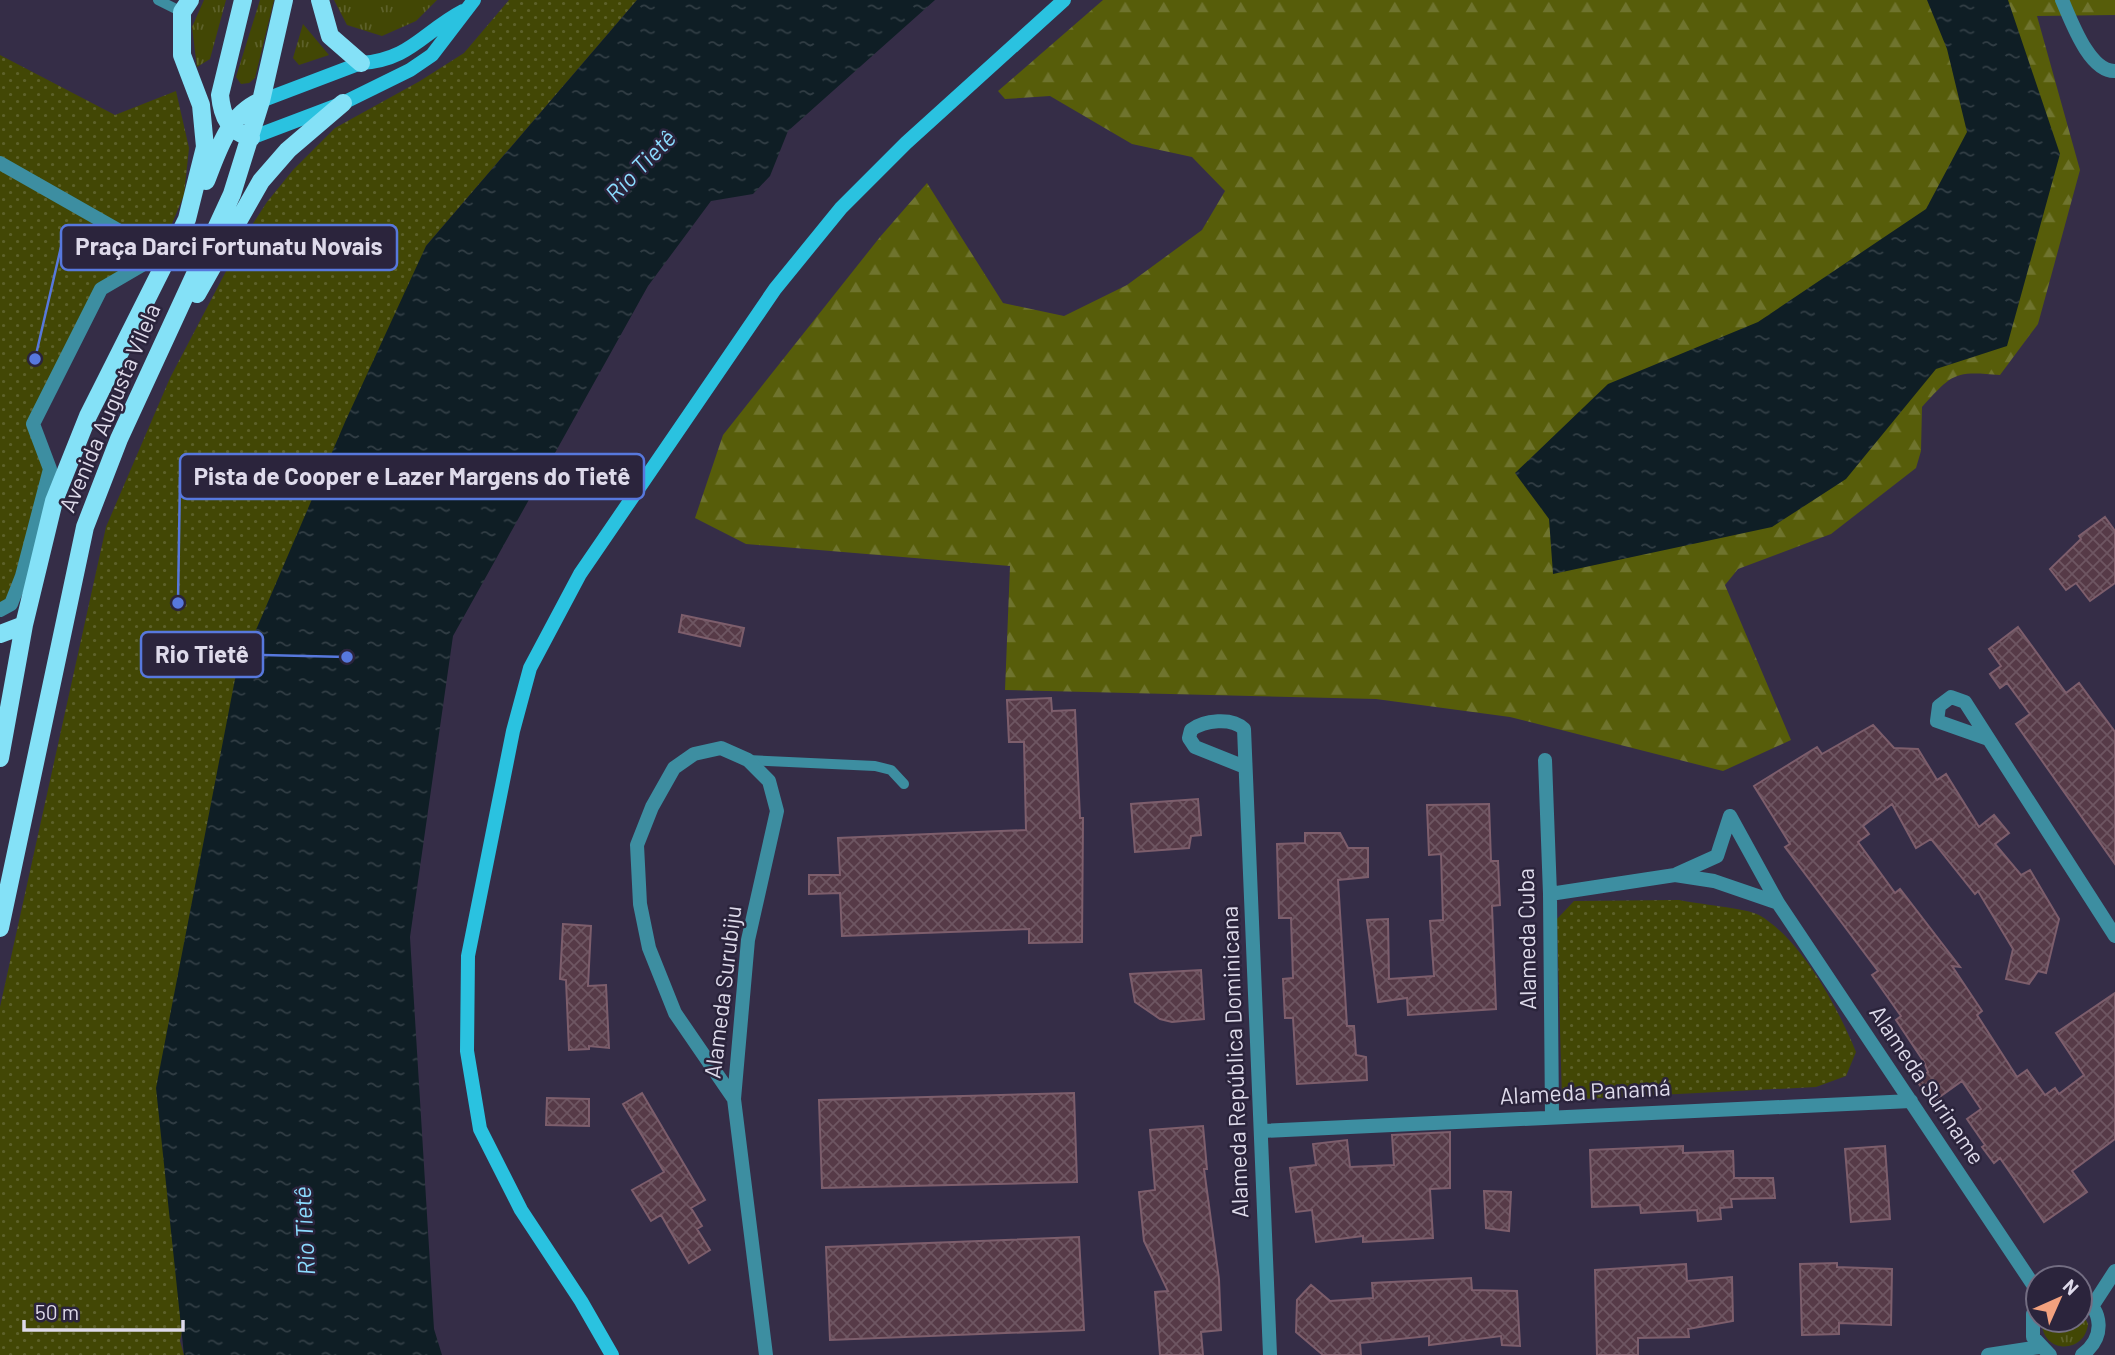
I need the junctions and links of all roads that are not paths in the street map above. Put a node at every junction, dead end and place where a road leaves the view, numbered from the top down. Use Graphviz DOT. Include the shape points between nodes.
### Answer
graph roads {
  1 [pos="158,0"];
  2 [pos="243,0"];
  3 [pos="284,0"];
  4 [pos="320,0"];
  5 [pos="1064,0"];
  6 [pos="2062,0"];
  7 [pos="470,5"];
  8 [pos="186,6"];
  9 [pos="361,63"];
  10 [pos="2115,71"];
  11 [pos="261,101"];
  12 [pos="343,103"];
  13 [pos="230,127"];
  14 [pos="251,138"];
  15 [pos="0,163"];
  16 [pos="187,219"];
  17 [pos="150,372"];
  18 [pos="0,610"];
  19 [pos="24,625"];
  20 [pos="0,635"];
  21 [pos="1988,739"];
  22 [pos="0,758"];
  23 [pos="1545,760"];
  24 [pos="748,761"];
  25 [pos="1245,767"];
  26 [pos="904,784"];
  27 [pos="1675,875"];
  28 [pos="1550,894"];
  29 [pos="1778,903"];
  30 [pos="0,928"];
  31 [pos="2115,936"];
  32 [pos="734,1100"];
  33 [pos="1910,1101"];
  34 [pos="1552,1116"];
  35 [pos="1262,1131"];
  36 [pos="2024,1271"];
  37 [pos="2115,1271"];
  38 [pos="2094,1303"];
  39 [pos="2094,1307"];
  40 [pos="2035,1334"];
  41 [pos="2044,1351"];
  42 [pos="612,1355"];
  43 [pos="766,1355"];
  44 [pos="1270,1355"];
  45 [pos="1988,1355"];
  46 [pos="2081,1355"];
  1 -- 8 [label="lane"];
  2 -- 13 [label="main road" via="220,95"];
  3 -- 11 [label="main road, Avenida Augusta Vilela"];
  4 -- 9 [label="main road" via="330,36"];
  5 -- 42 [label="main road" via="906,143 841,208 775,289 580,574 530,668 513,730 468,956 467,1051 480,1129 521,1210"];
  6 -- 10 [label="street" via="2082,44 2099,65"];
  7 -- 9 [label="main road" via="440,23 407,52"];
  7 -- 12 [label="main road" via="432,55"];
  8 -- 16 [label="main road, Avenida Augusta Vilela" via="181,55 201,105 205,147"];
  9 -- 11 [label="main road"];
  11 -- 13 [label="main road" via="242,111"];
  11 -- 14 [label="main road, Avenida Augusta Vilela"];
  12 -- 14 [label="main road"];
  12 -- 17 [label="main road" via="288,150 261,181"];
  13 -- 14 [label="main road"];
  13 -- 16 [label="main road"];
  14 -- 17 [label="main road, Avenida Augusta Vilela" via="232,194"];
  15 -- 18 [label="street" via="155,251 149,261 101,289 33,424 50,470 12,604"];
  16 -- 19 [label="main road, Avenida Augusta Vilela" via="88,416 59,489"];
  17 -- 30 [label="main road, Avenida Augusta Vilela" via="85,527"];
  19 -- 20 [label="main road"];
  19 -- 22 [label="main road, Avenida Augusta Vilela"];
  21 -- 31 [label="street"];
  23 -- 28 [label="street, Alameda Cuba"];
  24 -- 26 [label="lane" via="875,766 891,770"];
  24 -- 32 [label="street, Alameda Surubiju" via="769,780 777,811 748,940"];
  24 -- 32 [label="street, Alameda Surubiju" via="722,748 694,754 674,768 636,845 649,948 675,1013"];
  25 -- 35 [label="street, Alameda República Dominicana"];
  27 -- 28 [label="street"];
  27 -- 29 [label="street" via="1714,881"];
  27 -- 29 [label="street, Alameda Suriname" via="1717,856 1730,816"];
  28 -- 34 [label="street, Alameda Cuba"];
  29 -- 33 [label="street, Alameda Suriname"];
  32 -- 43 [label="street, Alameda Surubiju"];
  33 -- 34 [label="street, Alameda Panamá"];
  33 -- 36 [label="street, Alameda Suriname"];
  34 -- 35 [label="street, Alameda Panamá"];
  35 -- 44 [label="street, Alameda República Dominicana"];
  37 -- 38 [label="street"];
  39 -- 46 [label="street" via="2099,1328 2096,1339"];
  40 -- 41 [label="street"];
  41 -- 45 [label="street"];
}
